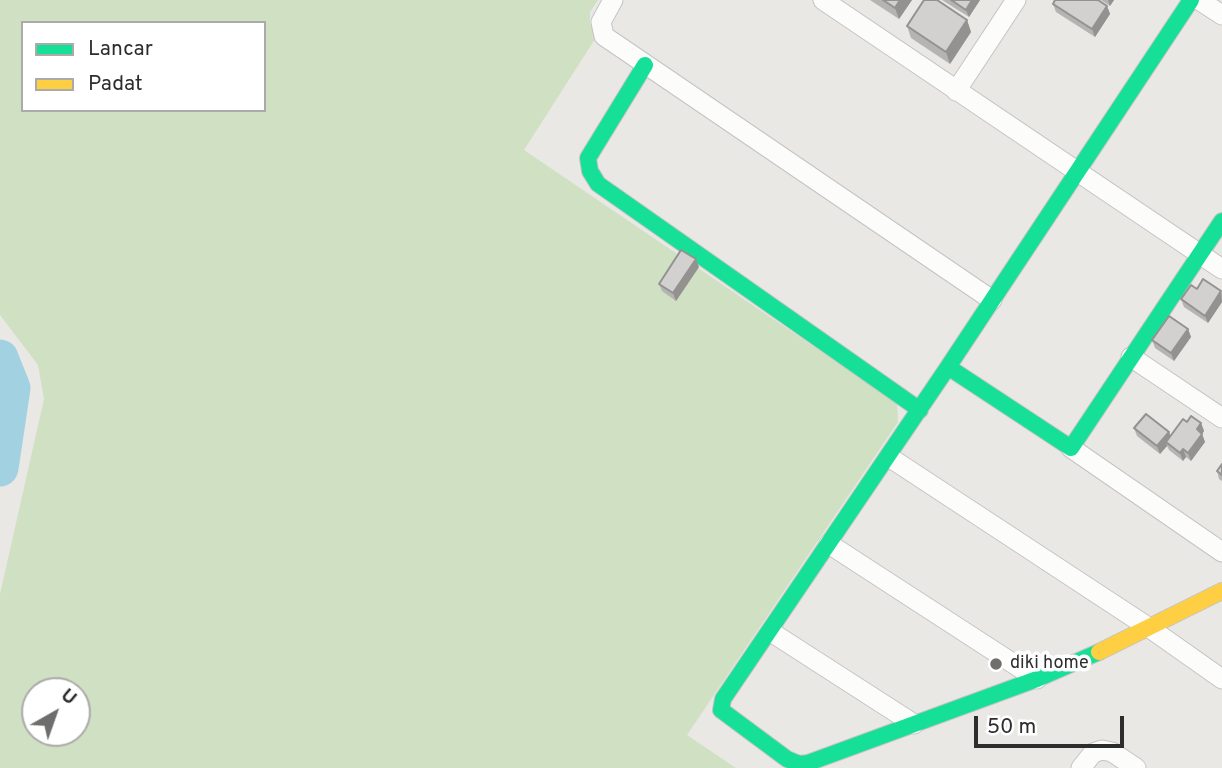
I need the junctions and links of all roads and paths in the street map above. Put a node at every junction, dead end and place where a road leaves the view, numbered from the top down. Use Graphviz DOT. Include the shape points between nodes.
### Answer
graph roads {
  1 [pos="613,0"];
  2 [pos="823,0"];
  3 [pos="1016,0"];
  4 [pos="1192,0"];
  5 [pos="1199,0"];
  6 [pos="1222,15"];
  7 [pos="645,65"];
  8 [pos="956,91"];
  9 [pos="1076,172"];
  10 [pos="1222,221"];
  11 [pos="1200,255"];
  12 [pos="1222,269"];
  13 [pos="992,300"];
  14 [pos="1131,357"];
  15 [pos="948,367"];
  16 [pos="920,410"];
  17 [pos="1222,418"];
  18 [pos="1071,448"];
  19 [pos="889,457"];
  20 [pos="829,544"];
  21 [pos="1222,552"];
  22 [pos="1222,591"];
  23 [pos="1150,629"];
  24 [pos="771,632"];
  25 [pos="1037,679"];
  26 [pos="1222,679"];
  27 [pos="914,724"];
  28 [pos="1081,768"];
  29 [pos="1136,768"];
  1 -- 7 [label="street" via="600,22 604,36"];
  2 -- 8 [label="street"];
  3 -- 8 [label="street"];
  4 -- 9 [label="street"];
  5 -- 6 [label="street"];
  7 -- 13 [label="street"];
  7 -- 16 [label="street" via="594,142 588,158 598,184"];
  8 -- 9 [label="street"];
  9 -- 11 [label="street"];
  9 -- 13 [label="street"];
  10 -- 11 [label="street"];
  11 -- 12 [label="street"];
  11 -- 14 [label="street"];
  13 -- 15 [label="street"];
  14 -- 17 [label="street"];
  14 -- 18 [label="street"];
  15 -- 16 [label="street"];
  15 -- 18 [label="street"];
  16 -- 19 [label="street"];
  18 -- 21 [label="street"];
  19 -- 20 [label="street"];
  19 -- 23 [label="street"];
  20 -- 24 [label="street"];
  20 -- 25 [label="street"];
  22 -- 23 [label="street"];
  23 -- 25 [label="street"];
  23 -- 26 [label="street"];
  24 -- 27 [label="street"];
  24 -- 27 [label="street" via="723,699 721,710 787,760 808,762"];
  25 -- 27 [label="street"];
  28 -- 29 [label="street" via="1094,752 1102,750"];
}
